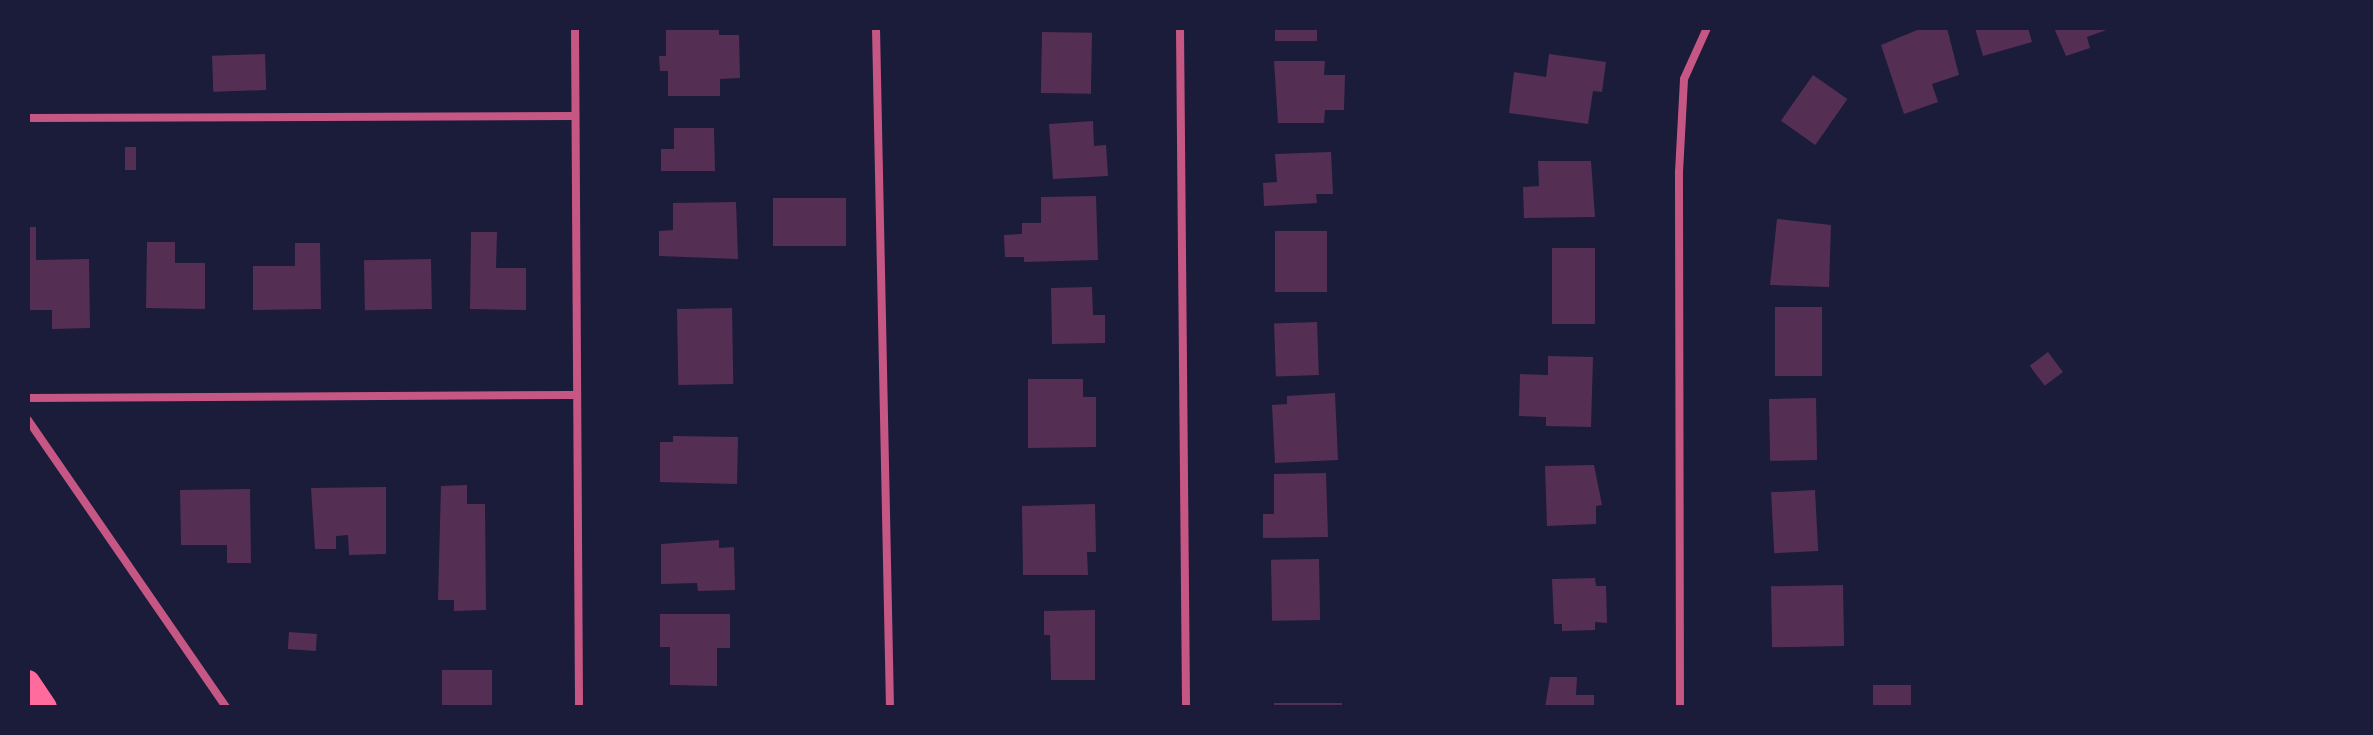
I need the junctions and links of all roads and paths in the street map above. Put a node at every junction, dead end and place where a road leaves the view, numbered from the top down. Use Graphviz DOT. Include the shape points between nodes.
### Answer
graph roads {
  1 [pos="575,28"];
  2 [pos="876,28"];
  3 [pos="1180,28"];
  4 [pos="1707,28"];
  5 [pos="575,116"];
  6 [pos="28,118"];
  7 [pos="573,395"];
  8 [pos="28,398"];
  9 [pos="28,420"];
  10 [pos="28,682"];
  11 [pos="45,707"];
  12 [pos="226,707"];
  13 [pos="579,707"];
  14 [pos="890,707"];
  15 [pos="1186,707"];
  16 [pos="1680,707"];
  1 -- 5 [label="street"];
  2 -- 14 [label="street"];
  3 -- 15 [label="street"];
  4 -- 16 [label="street" via="1684,79 1679,172"];
  5 -- 6 [label="street"];
  5 -- 7 [label="street"];
  7 -- 8 [label="street"];
  7 -- 13 [label="street"];
  9 -- 12 [label="street"];
  10 -- 11 [label="highway"];
}
